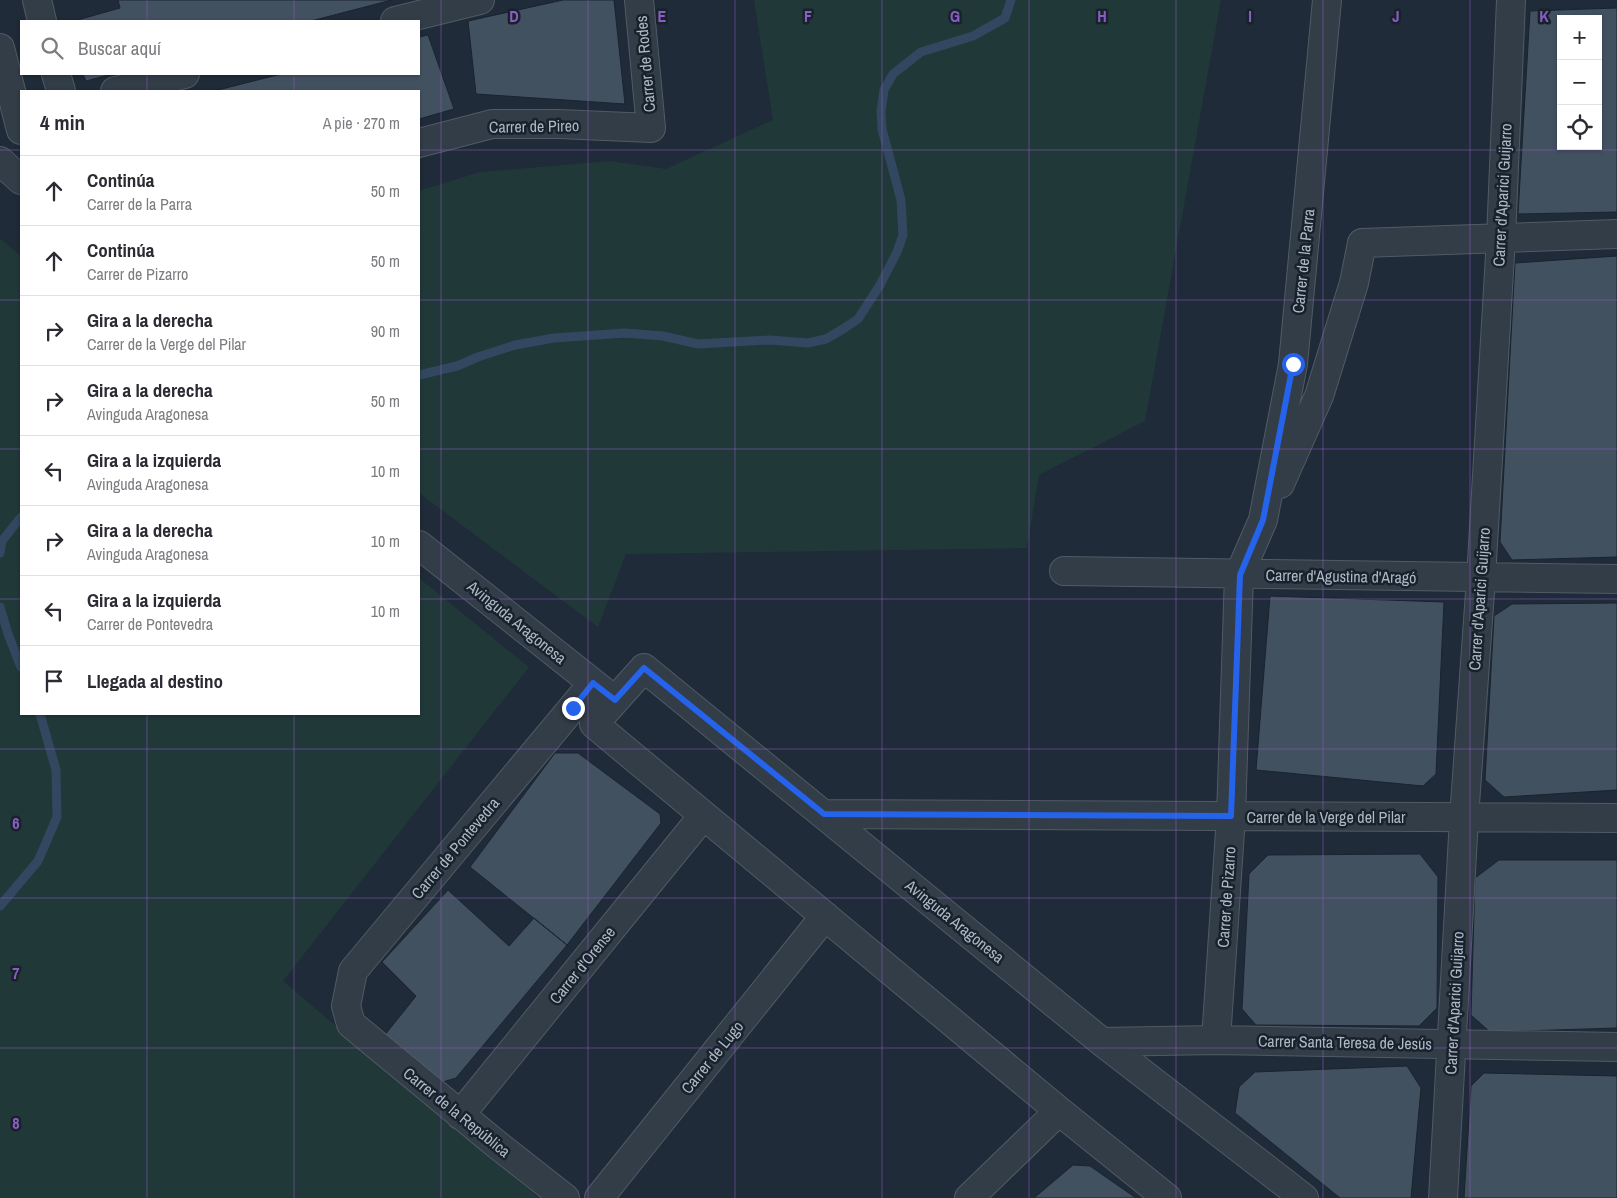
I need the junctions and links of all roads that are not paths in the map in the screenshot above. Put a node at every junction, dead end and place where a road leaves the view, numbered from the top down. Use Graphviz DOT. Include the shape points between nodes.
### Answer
graph roads {
  1 [pos="37,0"];
  2 [pos="480,0"];
  3 [pos="639,0"];
  4 [pos="1327,0"];
  5 [pos="1511,0"];
  6 [pos="42,20"];
  7 [pos="399,20"];
  8 [pos="0,48"];
  9 [pos="56,75"];
  10 [pos="181,75"];
  11 [pos="61,90"];
  12 [pos="119,90"];
  13 [pos="20,126"];
  14 [pos="650,128"];
  15 [pos="420,143"];
  16 [pos="0,161"];
  17 [pos="20,179"];
  18 [pos="1617,234"];
  19 [pos="1501,238"];
  20 [pos="1263,520"];
  21 [pos="420,546"];
  22 [pos="1064,571"];
  23 [pos="1240,575"];
  24 [pos="1481,578"];
  25 [pos="1617,579"];
  26 [pos="593,683"];
  27 [pos="615,700"];
  28 [pos="824,814"];
  29 [pos="703,816"];
  30 [pos="1231,816"];
  31 [pos="1464,818"];
  32 [pos="1617,818"];
  33 [pos="825,916"];
  34 [pos="351,1024"];
  35 [pos="1216,1040"];
  36 [pos="1102,1042"];
  37 [pos="1452,1043"];
  38 [pos="1617,1047"];
  39 [pos="1059,1111"];
  40 [pos="460,1115"];
  41 [pos="565,1198"];
  42 [pos="599,1198"];
  43 [pos="969,1198"];
  44 [pos="1167,1198"];
  45 [pos="1304,1198"];
  46 [pos="1443,1198"];
  1 -- 6 [label="street"];
  2 -- 7 [label="street"];
  3 -- 14 [label="street, Carrer de Rodes"];
  4 -- 20 [label="street, Carrer de la Parra" via="1293,364"];
  5 -- 19 [label="street, Carrer d'Aparici Guijarro"];
  8 -- 13 [label="street"];
  9 -- 11 [label="street"];
  10 -- 12 [label="street"];
  14 -- 15 [label="street, Carrer de Pireo" via="492,124"];
  16 -- 17 [label="street"];
  18 -- 19 [label="street"];
  19 -- 20 [label="street, Carrer de la Parra" via="1362,243 1354,282 1319,396"];
  19 -- 24 [label="street, Carrer d'Aparici Guijarro"];
  20 -- 23 [label="street, Carrer de la Parra"];
  21 -- 26 [label="street, Avinguda Aragonesa"];
  22 -- 23 [label="street, Carrer d'Agustina d'Aragó"];
  23 -- 24 [label="street, Carrer d'Agustina d'Aragó"];
  23 -- 30 [label="street, Carrer de Pizarro"];
  24 -- 25 [label="street, Carrer d'Agustina d'Aragó"];
  24 -- 31 [label="street, Carrer d'Aparici Guijarro"];
  26 -- 27 [label="street, Avinguda Aragonesa"];
  26 -- 34 [label="street, Carrer de Pontevedra" via="352,970 346,1006"];
  27 -- 28 [label="street, Avinguda Aragonesa" via="644,668"];
  27 -- 29 [label="street, Avinguda Aragonesa" via="594,724"];
  28 -- 30 [label="street, Carrer de la Verge del Pilar"];
  28 -- 36 [label="street, Avinguda Aragonesa"];
  29 -- 33 [label="street, Avinguda Aragonesa"];
  29 -- 40 [label="street, Carrer d'Orense"];
  30 -- 31 [label="street, Carrer de la Verge del Pilar"];
  30 -- 35 [label="street, Carrer de Pizarro"];
  31 -- 32 [label="street, Carrer de la Verge del Pilar"];
  31 -- 37 [label="street, Carrer d'Aparici Guijarro"];
  33 -- 39 [label="street, Avinguda Aragonesa"];
  33 -- 42 [label="street, Carrer de Lugo"];
  34 -- 40 [label="street, Carrer de la República"];
  35 -- 36 [label="street, Carrer Santa Teresa de Jesús"];
  35 -- 37 [label="street, Carrer Santa Teresa de Jesús"];
  36 -- 45 [label="street, Avinguda Aragonesa"];
  37 -- 38 [label="street, Carrer Santa Teresa de Jesús"];
  37 -- 46 [label="street, Carrer d'Aparici Guijarro"];
  39 -- 43 [label="street"];
  39 -- 44 [label="street, Avinguda Aragonesa"];
  40 -- 41 [label="street, Carrer de la República"];
}
